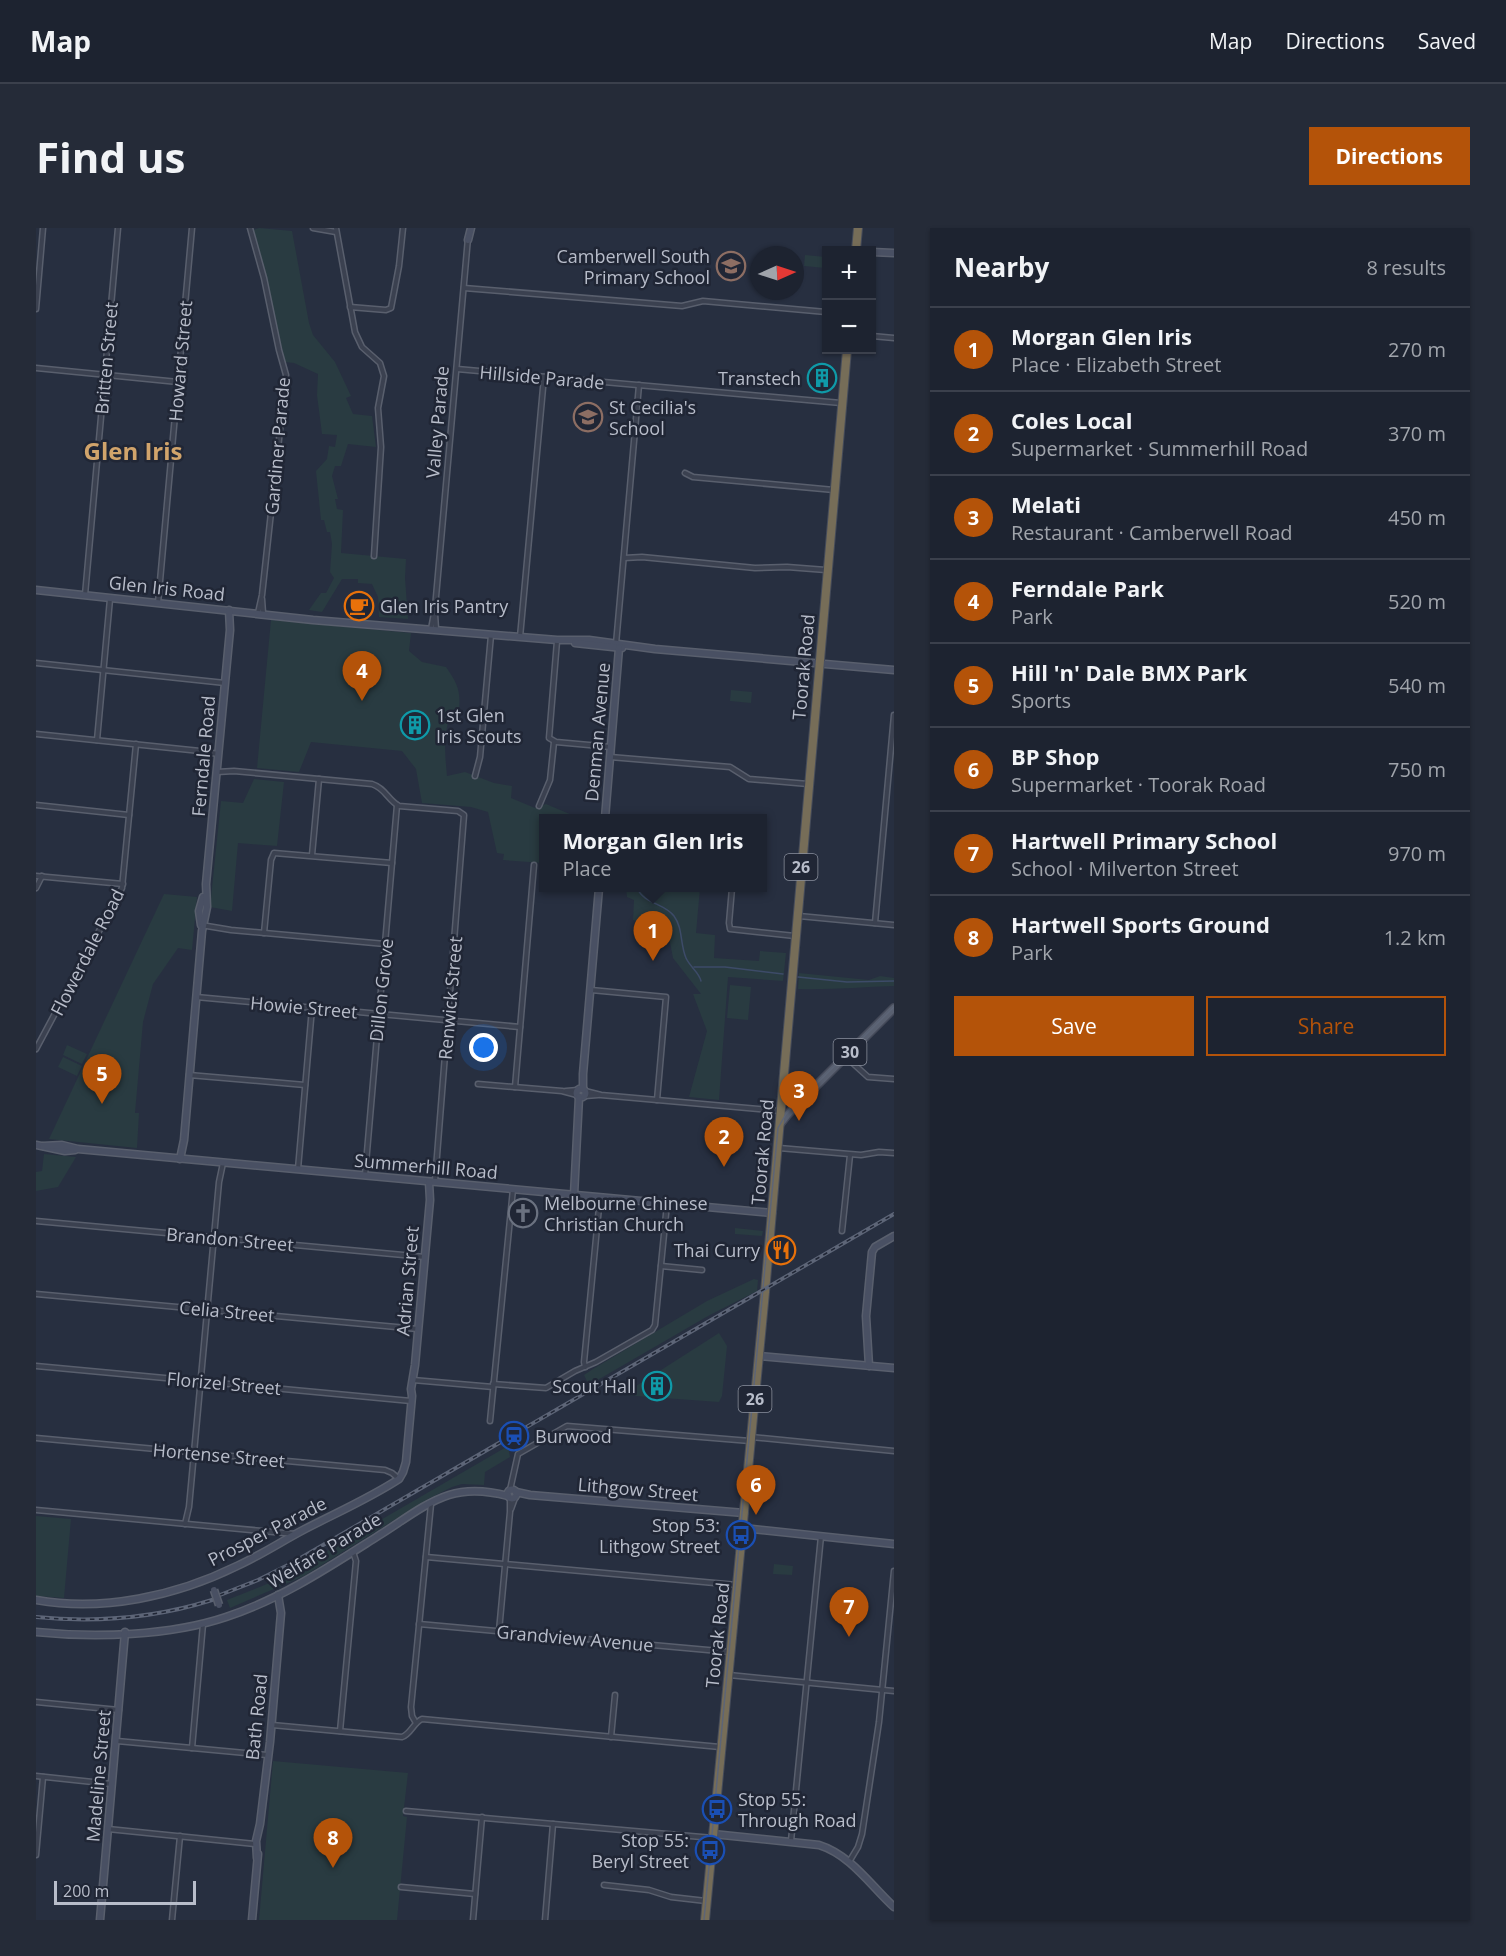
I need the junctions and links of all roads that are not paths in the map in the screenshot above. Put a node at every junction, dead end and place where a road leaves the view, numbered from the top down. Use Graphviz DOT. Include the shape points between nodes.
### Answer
graph roads {
  1 [pos="43,228"];
  2 [pos="118,228"];
  3 [pos="192,228"];
  4 [pos="250,228"];
  5 [pos="313,228"];
  6 [pos="329,228"];
  7 [pos="403,228"];
  8 [pos="469,228"];
  9 [pos="858,228"];
  10 [pos="321,229"];
  11 [pos="336,230"];
  12 [pos="468,240"];
  13 [pos="857,246"];
  14 [pos="876,252"];
  15 [pos="894,254"];
  16 [pos="464,286"];
  17 [pos="350,308"];
  18 [pos="36,309"];
  19 [pos="822,312"];
  20 [pos="876,336"];
  21 [pos="894,338"];
  22 [pos="847,354"];
  23 [pos="36,368"];
  24 [pos="457,369"];
  25 [pos="105,374"];
  26 [pos="544,377"];
  27 [pos="178,382"];
  28 [pos="639,385"];
  29 [pos="842,403"];
  30 [pos="685,473"];
  31 [pos="834,490"];
  32 [pos="374,556"];
  33 [pos="624,556"];
  34 [pos="826,570"];
  35 [pos="36,590"];
  36 [pos="85,595"];
  37 [pos="110,598"];
  38 [pos="158,603"];
  39 [pos="232,610"];
  40 [pos="261,613"];
  41 [pos="433,629"];
  42 [pos="491,634"];
  43 [pos="520,637"];
  44 [pos="557,640"];
  45 [pos="604,642"];
  46 [pos="626,645"];
  47 [pos="617,646"];
  48 [pos="655,649"];
  49 [pos="36,663"];
  50 [pos="818,663"];
  51 [pos="104,670"];
  52 [pos="894,670"];
  53 [pos="225,682"];
  54 [pos="894,715"];
  55 [pos="36,734"];
  56 [pos="97,740"];
  57 [pos="554,742"];
  58 [pos="136,744"];
  59 [pos="611,747"];
  60 [pos="218,753"];
  61 [pos="610,757"];
  62 [pos="217,770"];
  63 [pos="475,776"];
  64 [pos="319,779"];
  65 [pos="808,784"];
  66 [pos="36,805"];
  67 [pos="397,805"];
  68 [pos="540,806"];
  69 [pos="605,814"];
  70 [pos="129,815"];
  71 [pos="312,855"];
  72 [pos="392,862"];
  73 [pos="534,865"];
  74 [pos="36,876"];
  75 [pos="42,876"];
  76 [pos="123,884"];
  77 [pos="36,888"];
  78 [pos="599,892"];
  79 [pos="732,892"];
  80 [pos="796,916"];
  81 [pos="875,923"];
  82 [pos="894,925"];
  83 [pos="202,927"];
  84 [pos="264,933"];
  85 [pos="795,936"];
  86 [pos="386,944"];
  87 [pos="590,990"];
  88 [pos="196,997"];
  89 [pos="312,1008"];
  90 [pos="894,1008"];
  91 [pos="379,1014"];
  92 [pos="448,1020"];
  93 [pos="520,1027"];
  94 [pos="36,1049"];
  95 [pos="846,1056"];
  96 [pos="189,1075"];
  97 [pos="894,1080"];
  98 [pos="478,1084"];
  99 [pos="305,1085"];
  100 [pos="515,1087"];
  101 [pos="581,1093"];
  102 [pos="781,1099"];
  103 [pos="657,1100"];
  104 [pos="795,1107"];
  105 [pos="780,1111"];
  106 [pos="778,1131"];
  107 [pos="39,1146"];
  108 [pos="777,1148"];
  109 [pos="894,1153"];
  110 [pos="850,1155"];
  111 [pos="182,1159"];
  112 [pos="221,1163"];
  113 [pos="298,1170"];
  114 [pos="365,1176"];
  115 [pos="433,1182"];
  116 [pos="513,1189"];
  117 [pos="573,1195"];
  118 [pos="600,1197"];
  119 [pos="667,1204"];
  120 [pos="771,1213"];
  121 [pos="36,1221"];
  122 [pos="843,1231"];
  123 [pos="894,1236"];
  124 [pos="214,1238"];
  125 [pos="425,1257"];
  126 [pos="661,1266"];
  127 [pos="702,1270"];
  128 [pos="36,1294"];
  129 [pos="207,1309"];
  130 [pos="418,1329"];
  131 [pos="759,1356"];
  132 [pos="36,1366"];
  133 [pos="869,1366"];
  134 [pos="585,1367"];
  135 [pos="894,1368"];
  136 [pos="414,1380"];
  137 [pos="201,1381"];
  138 [pos="493,1386"];
  139 [pos="411,1398"];
  140 [pos="490,1421"];
  141 [pos="36,1438"];
  142 [pos="751,1439"];
  143 [pos="894,1451"];
  144 [pos="194,1453"];
  145 [pos="399,1479"];
  146 [pos="512,1494"];
  147 [pos="448,1495"];
  148 [pos="430,1503"];
  149 [pos="36,1510"];
  150 [pos="744,1513"];
  151 [pos="188,1525"];
  152 [pos="743,1528"];
  153 [pos="273,1532"];
  154 [pos="296,1534"];
  155 [pos="821,1536"];
  156 [pos="894,1544"];
  157 [pos="277,1545"];
  158 [pos="352,1552"];
  159 [pos="426,1557"];
  160 [pos="506,1564"];
  161 [pos="894,1570"];
  162 [pos="210,1578"];
  163 [pos="737,1585"];
  164 [pos="280,1594"];
  165 [pos="36,1600"];
  166 [pos="224,1618"];
  167 [pos="203,1624"];
  168 [pos="419,1624"];
  169 [pos="500,1630"];
  170 [pos="36,1632"];
  171 [pos="125,1634"];
  172 [pos="731,1652"];
  173 [pos="729,1675"];
  174 [pos="806,1682"];
  175 [pos="883,1690"];
  176 [pos="894,1691"];
  177 [pos="615,1695"];
  178 [pos="36,1702"];
  179 [pos="119,1710"];
  180 [pos="416,1723"];
  181 [pos="271,1725"];
  182 [pos="340,1731"];
  183 [pos="611,1737"];
  184 [pos="117,1741"];
  185 [pos="722,1747"];
  186 [pos="192,1748"];
  187 [pos="267,1755"];
  188 [pos="36,1776"];
  189 [pos="43,1777"];
  190 [pos="112,1784"];
  191 [pos="406,1811"];
  192 [pos="482,1817"];
  193 [pos="553,1824"];
  194 [pos="108,1829"];
  195 [pos="180,1836"];
  196 [pos="713,1836"];
  197 [pos="256,1842"];
  198 [pos="791,1842"];
  199 [pos="36,1856"];
  200 [pos="849,1862"];
  201 [pos="604,1885"];
  202 [pos="401,1887"];
  203 [pos="475,1894"];
  204 [pos="707,1901"];
  205 [pos="894,1907"];
  206 [pos="100,1920"];
  207 [pos="172,1920"];
  208 [pos="252,1920"];
  209 [pos="473,1920"];
  210 [pos="545,1920"];
  211 [pos="705,1920"];
  1 -- 18 [label="street"];
  2 -- 25 [label="street, Britten Street"];
  3 -- 27 [label="street, Howard Street"];
  4 -- 40 [label="street, Gardiner Parade" via="286,375"];
  5 -- 10 [label="street"];
  6 -- 10 [label="street"];
  7 -- 17 [label="street" via="391,308"];
  8 -- 12 [label="street, Valley Parade"];
  9 -- 13 [label="highway"];
  10 -- 11 [label="street"];
  11 -- 17 [label="street"];
  12 -- 16 [label="street, Valley Parade"];
  14 -- 15 [label="street"];
  16 -- 19 [label="street" via="682,306 703,301"];
  16 -- 24 [label="street, Valley Parade"];
  17 -- 32 [label="street" via="356,337 380,363 383,372 378,408 381,447"];
  20 -- 21 [label="street"];
  22 -- 29 [label="highway, Toorak Road / 26"];
  23 -- 25 [label="street"];
  24 -- 26 [label="street, Hillside Parade"];
  24 -- 41 [label="street, Valley Parade"];
  25 -- 27 [label="street"];
  25 -- 36 [label="street, Britten Street"];
  26 -- 28 [label="street, Hillside Parade"];
  26 -- 43 [label="street"];
  27 -- 38 [label="street, Howard Street"];
  28 -- 29 [label="street, Hillside Parade"];
  28 -- 33 [label="street"];
  29 -- 31 [label="highway, Toorak Road / 26"];
  30 -- 31 [label="street" via="693,477"];
  31 -- 34 [label="highway, Toorak Road / 26"];
  33 -- 34 [label="street"];
  33 -- 47 [label="street"];
  34 -- 50 [label="highway, Toorak Road / 26"];
  35 -- 36 [label="street, Glen Iris Road"];
  36 -- 37 [label="street, Glen Iris Road"];
  37 -- 38 [label="street, Glen Iris Road"];
  37 -- 51 [label="street"];
  38 -- 39 [label="street, Glen Iris Road"];
  39 -- 40 [label="street, Glen Iris Road"];
  39 -- 53 [label="street, Ferndale Road"];
  40 -- 41 [label="street, Glen Iris Road"];
  41 -- 42 [label="street, Glen Iris Road"];
  42 -- 43 [label="street, Glen Iris Road"];
  42 -- 63 [label="street"];
  43 -- 44 [label="street, Glen Iris Road"];
  44 -- 45 [label="street, Glen Iris Road"];
  44 -- 47 [label="street, Glen Iris Road"];
  44 -- 57 [label="street" via="549,732"];
  45 -- 47 [label="street, Denman Avenue"];
  46 -- 47 [label="street, Denman Avenue"];
  46 -- 48 [label="street, Glen Iris Road"];
  47 -- 48 [label="street, Glen Iris Road"];
  47 -- 59 [label="street, Denman Avenue"];
  48 -- 50 [label="street, Glen Iris Road"];
  49 -- 51 [label="street"];
  50 -- 52 [label="street, Glen Iris Road"];
  50 -- 65 [label="highway, Toorak Road / 26"];
  51 -- 53 [label="street"];
  51 -- 56 [label="street"];
  53 -- 60 [label="street, Ferndale Road"];
  54 -- 81 [label="street"];
  55 -- 56 [label="street"];
  56 -- 58 [label="street"];
  57 -- 59 [label="street"];
  57 -- 68 [label="street" via="550,780"];
  58 -- 60 [label="street"];
  58 -- 70 [label="street, Flowerdale Road"];
  59 -- 61 [label="street, Denman Avenue"];
  60 -- 62 [label="street, Ferndale Road"];
  61 -- 65 [label="street" via="730,767 747,778"];
  61 -- 69 [label="street, Denman Avenue"];
  62 -- 64 [label="street"];
  62 -- 83 [label="street, Ferndale Road" via="207,908"];
  64 -- 67 [label="street" via="378,786"];
  64 -- 71 [label="street"];
  65 -- 80 [label="highway, Toorak Road / 26"];
  66 -- 70 [label="street"];
  67 -- 72 [label="street, Dillon Grove"];
  67 -- 92 [label="street, Renwick Street" via="463,814 465,820"];
  70 -- 76 [label="street, Flowerdale Road"];
  71 -- 72 [label="street"];
  71 -- 84 [label="street" via="274,853"];
  72 -- 86 [label="street, Dillon Grove"];
  73 -- 93 [label="street"];
  74 -- 75 [label="street"];
  75 -- 76 [label="street"];
  75 -- 77 [label="street"];
  76 -- 94 [label="street, Flowerdale Road"];
  78 -- 87 [label="street"];
  79 -- 85 [label="street" via="730,929"];
  80 -- 81 [label="street"];
  80 -- 85 [label="highway, Toorak Road / 26"];
  81 -- 82 [label="street"];
  83 -- 84 [label="street"];
  83 -- 88 [label="street, Ferndale Road"];
  84 -- 86 [label="street"];
  85 -- 102 [label="highway, Toorak Road / 26"];
  86 -- 91 [label="street, Dillon Grove"];
  87 -- 101 [label="street"];
  87 -- 103 [label="street" via="666,997"];
  88 -- 89 [label="street, Howie Street"];
  88 -- 96 [label="street, Ferndale Road"];
  89 -- 91 [label="street, Howie Street"];
  89 -- 99 [label="street"];
  90 -- 95 [label="main road, 30"];
  91 -- 92 [label="street, Howie Street"];
  91 -- 114 [label="street, Dillon Grove"];
  92 -- 93 [label="street, Howie Street"];
  92 -- 115 [label="street, Renwick Street"];
  93 -- 100 [label="street"];
  95 -- 97 [label="street" via="868,1077"];
  95 -- 104 [label="main road, 30"];
  96 -- 99 [label="street"];
  96 -- 111 [label="street, Ferndale Road"];
  98 -- 100 [label="street"];
  99 -- 113 [label="street"];
  100 -- 101 [label="street"];
  101 -- 103 [label="street"];
  101 -- 117 [label="street"];
  102 -- 104 [label="main road" via="785,1107"];
  102 -- 105 [label="highway, Toorak Road / 26"];
  103 -- 105 [label="street"];
  104 -- 106 [label="main road, 30"];
  105 -- 106 [label="highway, Toorak Road / 26"];
  106 -- 108 [label="highway, Toorak Road / 26"];
  107 -- 111 [label="street, Summerhill Road" via="62,1145"];
  108 -- 110 [label="street"];
  108 -- 120 [label="highway, Toorak Road / 26"];
  109 -- 110 [label="street"];
  110 -- 122 [label="street"];
  111 -- 112 [label="street, Summerhill Road"];
  112 -- 113 [label="street, Summerhill Road"];
  112 -- 124 [label="street"];
  113 -- 114 [label="street, Summerhill Road"];
  114 -- 115 [label="street, Summerhill Road"];
  115 -- 116 [label="street, Summerhill Road"];
  115 -- 125 [label="street, Adrian Street"];
  116 -- 117 [label="street, Summerhill Road"];
  116 -- 138 [label="street"];
  117 -- 118 [label="street, Summerhill Road"];
  118 -- 119 [label="street, Summerhill Road"];
  118 -- 134 [label="street"];
  119 -- 120 [label="street, Summerhill Road"];
  119 -- 126 [label="street"];
  120 -- 131 [label="highway, Toorak Road / 26"];
  121 -- 124 [label="street, Brandon Street"];
  123 -- 133 [label="street" via="872,1252 866,1316"];
  124 -- 125 [label="street, Brandon Street"];
  124 -- 129 [label="street"];
  125 -- 130 [label="street, Adrian Street"];
  126 -- 127 [label="street"];
  126 -- 134 [label="street" via="654,1328"];
  128 -- 129 [label="street, Celia Street"];
  129 -- 130 [label="street, Celia Street"];
  129 -- 137 [label="street"];
  130 -- 136 [label="street, Adrian Street"];
  131 -- 133 [label="street"];
  131 -- 142 [label="highway, Toorak Road / 26"];
  132 -- 137 [label="street, Florizel Street"];
  133 -- 135 [label="street"];
  134 -- 138 [label="street" via="544,1389"];
  136 -- 138 [label="street"];
  136 -- 139 [label="street, Adrian Street"];
  137 -- 139 [label="street, Florizel Street"];
  137 -- 144 [label="street"];
  138 -- 140 [label="street"];
  139 -- 145 [label="street, Adrian Street" via="405,1468"];
  141 -- 144 [label="street, Hortense Street"];
  142 -- 143 [label="street"];
  142 -- 146 [label="street" via="565,1426 520,1451"];
  142 -- 150 [label="highway, Toorak Road / 26"];
  144 -- 145 [label="street, Hortense Street" via="388,1471"];
  144 -- 151 [label="street"];
  145 -- 154 [label="street, Prosper Parade"];
  146 -- 147 [label="street, Lithgow Street"];
  146 -- 150 [label="street, Lithgow Street"];
  146 -- 160 [label="street"];
  147 -- 148 [label="street, Welfare Parade"];
  148 -- 158 [label="street, Welfare Parade"];
  148 -- 159 [label="street"];
  149 -- 151 [label="street"];
  150 -- 152 [label="highway, Toorak Road / 26"];
  151 -- 153 [label="street"];
  152 -- 155 [label="street"];
  152 -- 163 [label="highway, Toorak Road / 26"];
  153 -- 154 [label="street"];
  153 -- 157 [label="street"];
  154 -- 157 [label="street, Prosper Parade"];
  155 -- 156 [label="street"];
  155 -- 174 [label="street"];
  157 -- 162 [label="street, Prosper Parade"];
  158 -- 164 [label="street, Welfare Parade" via="312,1579"];
  158 -- 182 [label="street" via="356,1561"];
  159 -- 160 [label="street"];
  159 -- 168 [label="street"];
  160 -- 163 [label="street"];
  160 -- 169 [label="street"];
  161 -- 175 [label="street"];
  162 -- 165 [label="street, Prosper Parade" via="118,1602"];
  162 -- 166 [label="street, bridge"];
  163 -- 172 [label="highway, Toorak Road / 26"];
  164 -- 166 [label="street, Welfare Parade"];
  164 -- 181 [label="street, Bath Road"];
  166 -- 167 [label="street, Welfare Parade"];
  167 -- 171 [label="street, Welfare Parade"];
  167 -- 186 [label="street"];
  168 -- 169 [label="street, Grandview Avenue"];
  168 -- 180 [label="street" via="411,1707"];
  169 -- 172 [label="street, Grandview Avenue"];
  170 -- 171 [label="street, Welfare Parade"];
  171 -- 179 [label="street, Madeline Street"];
  172 -- 173 [label="highway, Toorak Road / 26"];
  173 -- 174 [label="street"];
  173 -- 185 [label="highway, Toorak Road / 26"];
  174 -- 175 [label="street"];
  174 -- 198 [label="street"];
  175 -- 176 [label="street"];
  175 -- 200 [label="street" via="862,1834"];
  177 -- 183 [label="street"];
  178 -- 179 [label="street"];
  179 -- 184 [label="street, Madeline Street"];
  180 -- 182 [label="street" via="402,1737"];
  180 -- 183 [label="street" via="422,1719"];
  181 -- 182 [label="street"];
  181 -- 187 [label="street, Bath Road"];
  183 -- 185 [label="street"];
  184 -- 186 [label="street"];
  184 -- 190 [label="street, Madeline Street"];
  185 -- 196 [label="highway, Toorak Road / 26"];
  186 -- 187 [label="street"];
  187 -- 197 [label="street, Bath Road" via="261,1836"];
  188 -- 189 [label="street"];
  189 -- 190 [label="street"];
  189 -- 199 [label="street"];
  190 -- 194 [label="street, Madeline Street"];
  191 -- 192 [label="street"];
  192 -- 193 [label="street"];
  192 -- 203 [label="street"];
  193 -- 196 [label="street"];
  193 -- 210 [label="street"];
  194 -- 195 [label="street"];
  194 -- 206 [label="street, Madeline Street"];
  195 -- 197 [label="street"];
  195 -- 207 [label="street"];
  196 -- 198 [label="street"];
  196 -- 204 [label="highway, Toorak Road / 26"];
  197 -- 208 [label="street, Bath Road"];
  198 -- 200 [label="street" via="829,1848"];
  200 -- 205 [label="street"];
  201 -- 204 [label="street"];
  202 -- 203 [label="street"];
  203 -- 209 [label="street"];
  204 -- 211 [label="highway, Toorak Road / 26"];
}
